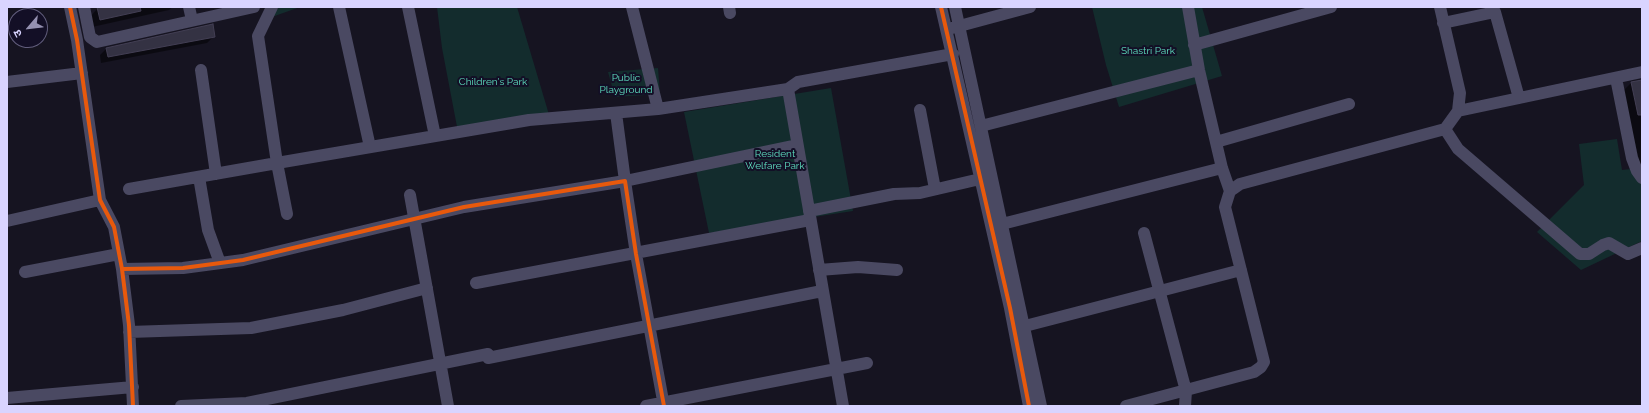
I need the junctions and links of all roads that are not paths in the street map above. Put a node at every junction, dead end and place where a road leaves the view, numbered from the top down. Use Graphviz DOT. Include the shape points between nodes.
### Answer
graph roads {
  1 [pos="70,7"];
  2 [pos="84,7"];
  3 [pos="189,7"];
  4 [pos="254,7"];
  5 [pos="272,7"];
  6 [pos="339,7"];
  7 [pos="408,7"];
  8 [pos="632,7"];
  9 [pos="941,7"];
  10 [pos="955,7"];
  11 [pos="1030,7"];
  12 [pos="1188,7"];
  13 [pos="1331,7"];
  14 [pos="1440,7"];
  15 [pos="192,20"];
  16 [pos="1443,23"];
  17 [pos="959,26"];
  18 [pos="947,29"];
  19 [pos="1194,45"];
  20 [pos="953,54"];
  21 [pos="200,70"];
  22 [pos="1199,70"];
  23 [pos="1642,72"];
  24 [pos="82,73"];
  25 [pos="1616,78"];
  26 [pos="7,82"];
  27 [pos="788,90"];
  28 [pos="1519,98"];
  29 [pos="1349,104"];
  30 [pos="658,109"];
  31 [pos="920,110"];
  32 [pos="1458,111"];
  33 [pos="616,113"];
  34 [pos="981,126"];
  35 [pos="1445,129"];
  36 [pos="435,136"];
  37 [pos="1216,142"];
  38 [pos="797,146"];
  39 [pos="370,147"];
  40 [pos="277,163"];
  41 [pos="1222,168"];
  42 [pos="216,174"];
  43 [pos="199,177"];
  44 [pos="1642,178"];
  45 [pos="980,179"];
  46 [pos="625,181"];
  47 [pos="129,189"];
  48 [pos="936,189"];
  49 [pos="1230,191"];
  50 [pos="410,195"];
  51 [pos="100,200"];
  52 [pos="287,214"];
  53 [pos="809,215"];
  54 [pos="414,218"];
  55 [pos="7,221"];
  56 [pos="1002,224"];
  57 [pos="1144,234"];
  58 [pos="1642,248"];
  59 [pos="119,254"];
  60 [pos="636,254"];
  61 [pos="220,263"];
  62 [pos="122,269"];
  63 [pos="819,270"];
  64 [pos="897,270"];
  65 [pos="1241,270"];
  66 [pos="25,272"];
  67 [pos="476,283"];
  68 [pos="427,288"];
  69 [pos="822,291"];
  70 [pos="1159,292"];
  71 [pos="649,324"];
  72 [pos="1024,326"];
  73 [pos="129,332"];
  74 [pos="867,363"];
  75 [pos="440,364"];
  76 [pos="836,370"];
  77 [pos="133,387"];
  78 [pos="1186,391"];
  79 [pos="7,398"];
  80 [pos="664,404"];
  81 [pos="1141,404"];
  82 [pos="133,406"];
  83 [pos="181,406"];
  84 [pos="192,406"];
  85 [pos="448,406"];
  86 [pos="646,406"];
  87 [pos="843,406"];
  88 [pos="1030,406"];
  89 [pos="1041,406"];
  90 [pos="1126,406"];
  91 [pos="1185,406"];
  1 -- 24 [label="street"];
  2 -- 15 [label="street" via="90,37 97,42"];
  3 -- 15 [label="street"];
  4 -- 15 [label="street"];
  5 -- 40 [label="street" via="258,36"];
  6 -- 39 [label="street"];
  7 -- 36 [label="street"];
  8 -- 30 [label="street"];
  9 -- 18 [label="street"];
  10 -- 17 [label="street"];
  11 -- 17 [label="street"];
  12 -- 19 [label="street"];
  13 -- 19 [label="street"];
  14 -- 16 [label="street"];
  16 -- 28 [label="street" via="1495,12"];
  16 -- 32 [label="street" via="1460,93"];
  17 -- 18 [label="street"];
  17 -- 34 [label="street"];
  18 -- 20 [label="street"];
  19 -- 22 [label="street"];
  20 -- 27 [label="street" via="798,82"];
  20 -- 45 [label="street"];
  21 -- 42 [label="street"];
  22 -- 34 [label="street"];
  22 -- 37 [label="street"];
  23 -- 25 [label="street"];
  24 -- 26 [label="street"];
  24 -- 51 [label="street"];
  25 -- 28 [label="street"];
  25 -- 44 [label="street" via="1632,158"];
  27 -- 30 [label="street"];
  27 -- 38 [label="street"];
  28 -- 32 [label="street"];
  29 -- 37 [label="street"];
  30 -- 33 [label="street"];
  31 -- 48 [label="street"];
  32 -- 35 [label="street"];
  33 -- 36 [label="street" via="529,120"];
  33 -- 46 [label="street"];
  34 -- 56 [label="street"];
  35 -- 49 [label="street" via="1240,184"];
  35 -- 58 [label="street" via="1458,149 1580,254 1589,254 1609,243 1628,254"];
  36 -- 39 [label="street"];
  37 -- 41 [label="street"];
  38 -- 46 [label="street"];
  38 -- 53 [label="street"];
  39 -- 40 [label="street"];
  40 -- 42 [label="street"];
  40 -- 52 [label="street"];
  41 -- 49 [label="street"];
  41 -- 56 [label="street"];
  42 -- 43 [label="street"];
  43 -- 47 [label="street"];
  43 -- 61 [label="street" via="208,230"];
  45 -- 48 [label="street"];
  45 -- 88 [label="street"];
  46 -- 54 [label="street"];
  46 -- 60 [label="street"];
  48 -- 53 [label="street" via="920,193 894,194"];
  49 -- 65 [label="street" via="1225,207"];
  50 -- 54 [label="street"];
  51 -- 55 [label="street"];
  51 -- 59 [label="street" via="114,227"];
  53 -- 60 [label="street"];
  53 -- 63 [label="street"];
  54 -- 61 [label="street" via="243,260"];
  54 -- 68 [label="street"];
  56 -- 72 [label="street"];
  57 -- 70 [label="street"];
  59 -- 62 [label="street"];
  59 -- 66 [label="street"];
  60 -- 67 [label="street"];
  60 -- 71 [label="street"];
  61 -- 62 [label="street" via="183,268"];
  62 -- 73 [label="street"];
  63 -- 64 [label="street" via="858,267"];
  63 -- 69 [label="street"];
  65 -- 70 [label="street"];
  65 -- 78 [label="street" via="1264,362 1254,372"];
  68 -- 73 [label="street" via="343,310 251,328"];
  68 -- 75 [label="street"];
  69 -- 71 [label="street"];
  69 -- 76 [label="street"];
  70 -- 72 [label="street"];
  70 -- 78 [label="street"];
  71 -- 75 [label="street"];
  71 -- 80 [label="street"];
  72 -- 89 [label="street"];
  73 -- 77 [label="street"];
  74 -- 76 [label="street"];
  75 -- 84 [label="street" via="247,403"];
  75 -- 85 [label="street"];
  76 -- 80 [label="street"];
  76 -- 87 [label="street"];
  77 -- 79 [label="street"];
  77 -- 82 [label="street"];
  78 -- 81 [label="street"];
  78 -- 91 [label="street"];
  80 -- 86 [label="street"];
  81 -- 90 [label="street"];
  83 -- 84 [label="street"];
}
